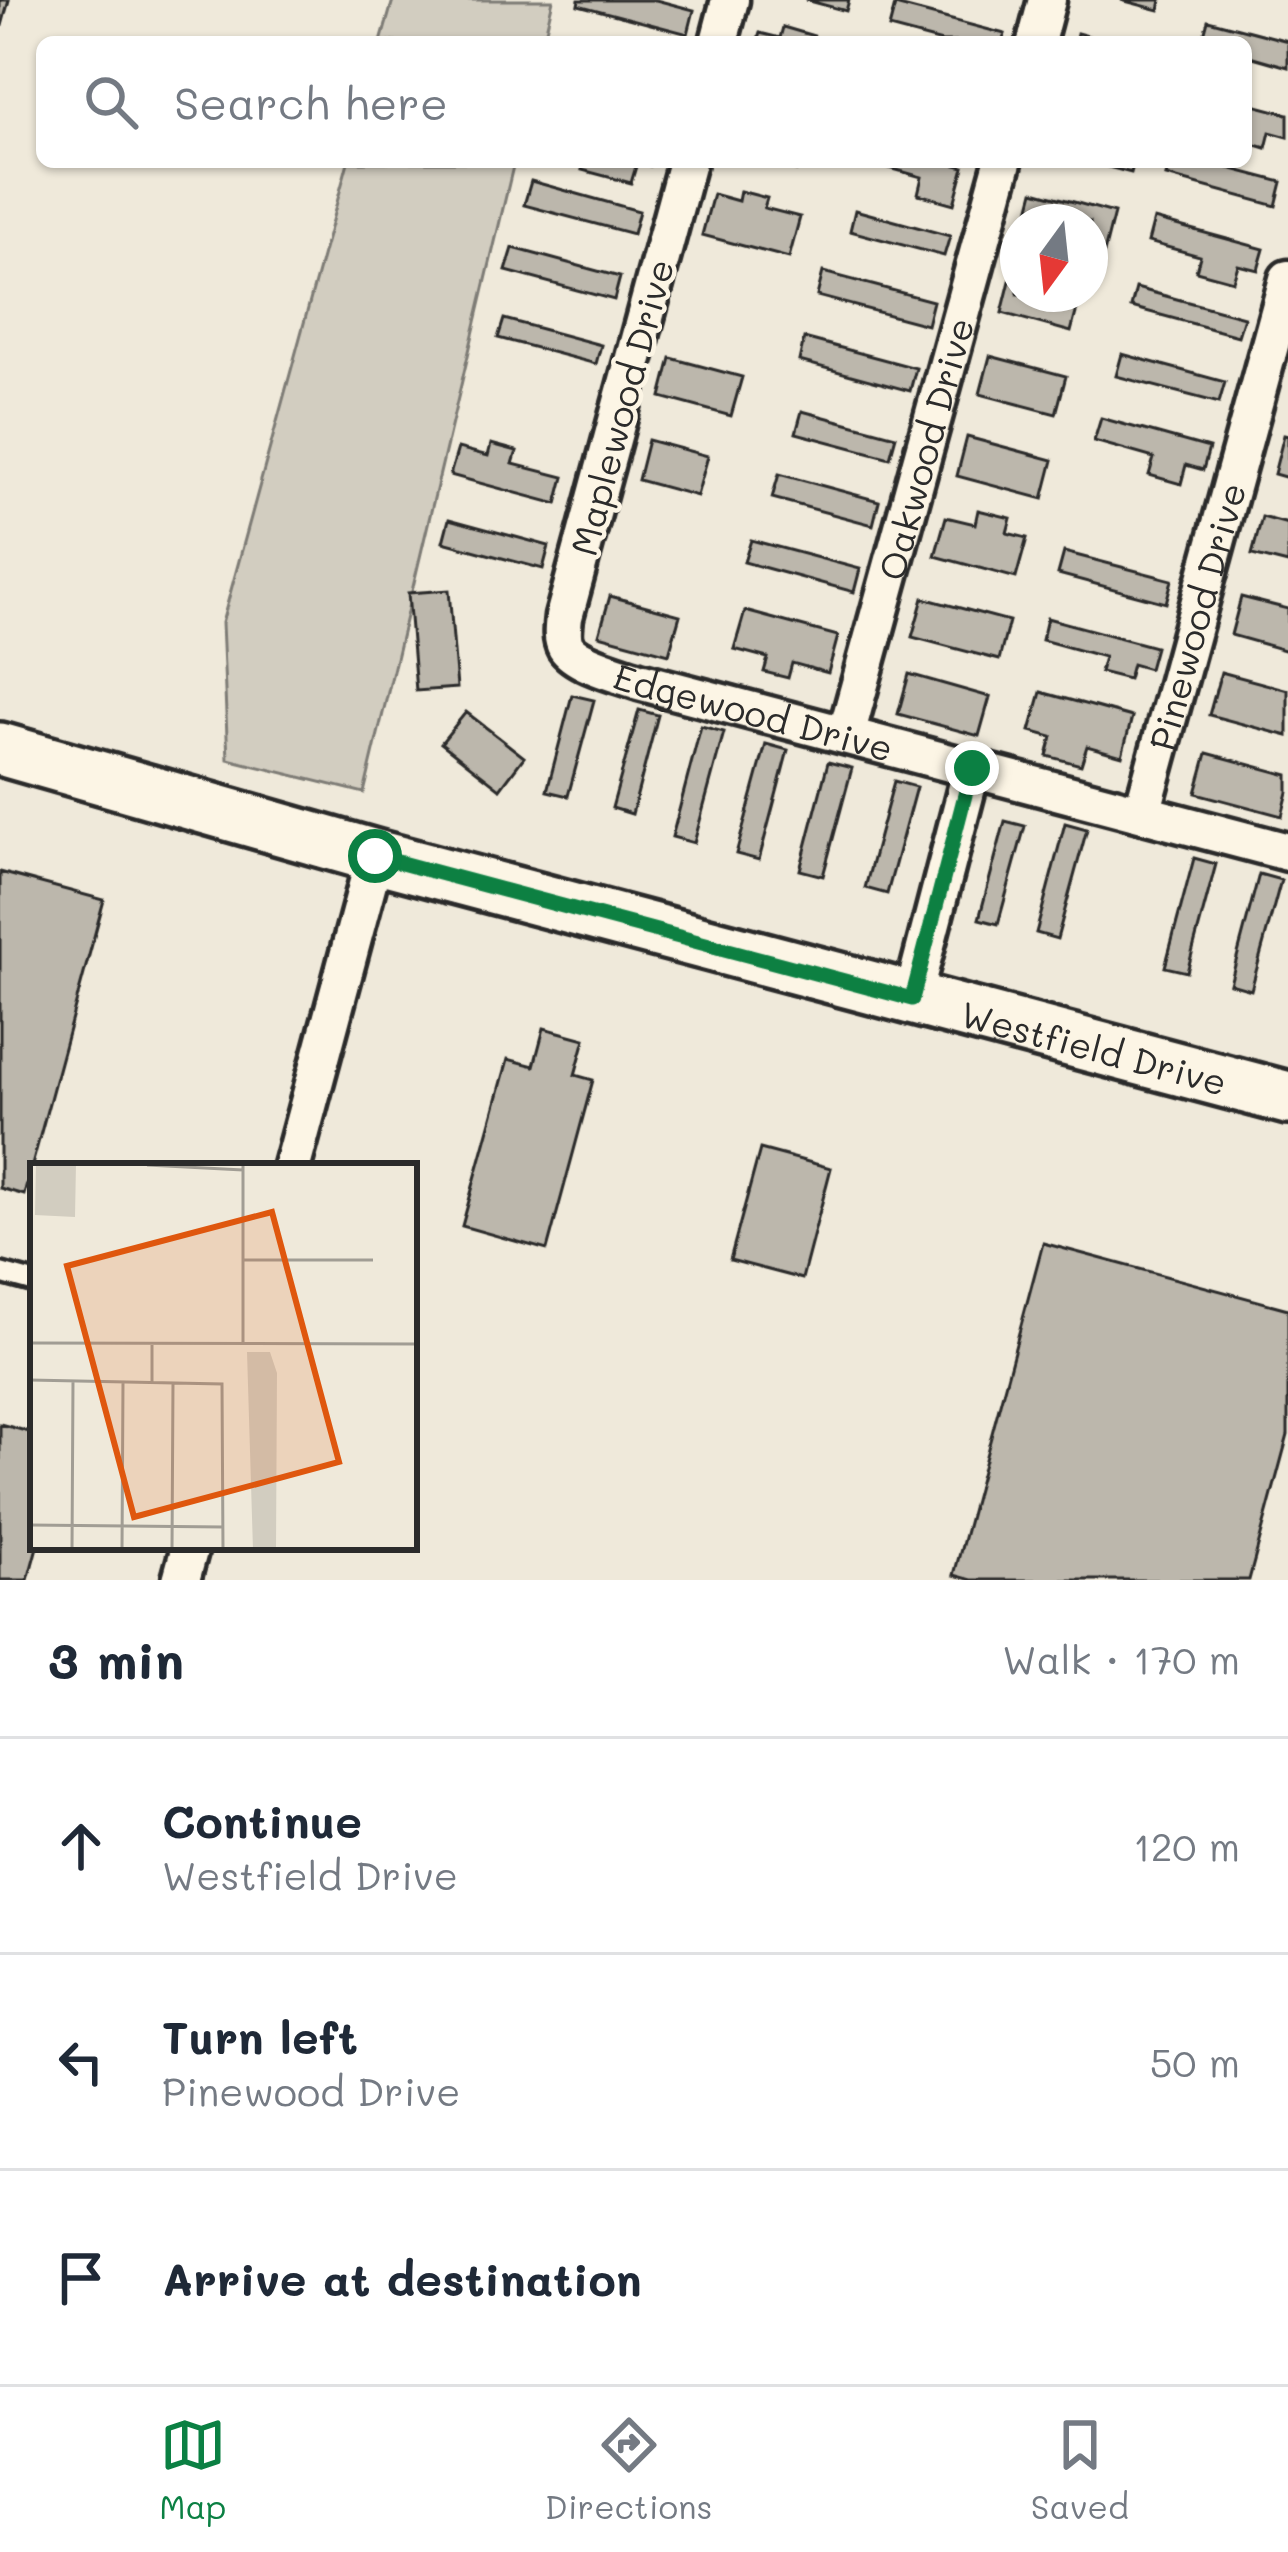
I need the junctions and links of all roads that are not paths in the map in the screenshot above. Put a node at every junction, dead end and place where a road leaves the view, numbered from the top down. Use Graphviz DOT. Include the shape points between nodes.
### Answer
graph roads {
  1 [pos="730,0"];
  2 [pos="1047,0"];
  3 [pos="721,36"];
  4 [pos="1038,36"];
  5 [pos="685,168"];
  6 [pos="1001,168"];
  7 [pos="1288,279"];
  8 [pos="570,652"];
  9 [pos="846,735"];
  10 [pos="0,749"];
  11 [pos="972,768"];
  12 [pos="1142,813"];
  13 [pos="1288,852"];
  14 [pos="375,856"];
  15 [pos="912,999"];
  16 [pos="1288,1098"];
  17 [pos="293,1163"];
  18 [pos="0,1274"];
  19 [pos="30,1281"];
  20 [pos="189,1550"];
  21 [pos="181,1580"];
  1 -- 3 [label="street"];
  2 -- 4 [label="street"];
  5 -- 8 [label="street, Maplewood Drive" via="564,617"];
  6 -- 9 [label="street, Oakwood Drive"];
  7 -- 12 [label="street, Pinewood Drive"];
  8 -- 9 [label="street, Edgewood Drive" via="639,680"];
  9 -- 11 [label="street, Edgewood Drive"];
  10 -- 14 [label="street, Westfield Drive"];
  11 -- 12 [label="street, Edgewood Drive"];
  11 -- 15 [label="street"];
  12 -- 13 [label="street, Edgewood Drive"];
  14 -- 15 [label="street, Westfield Drive"];
  14 -- 17 [label="street"];
  15 -- 16 [label="street, Westfield Drive"];
  18 -- 19 [label="lane"];
  20 -- 21 [label="street"];
}
